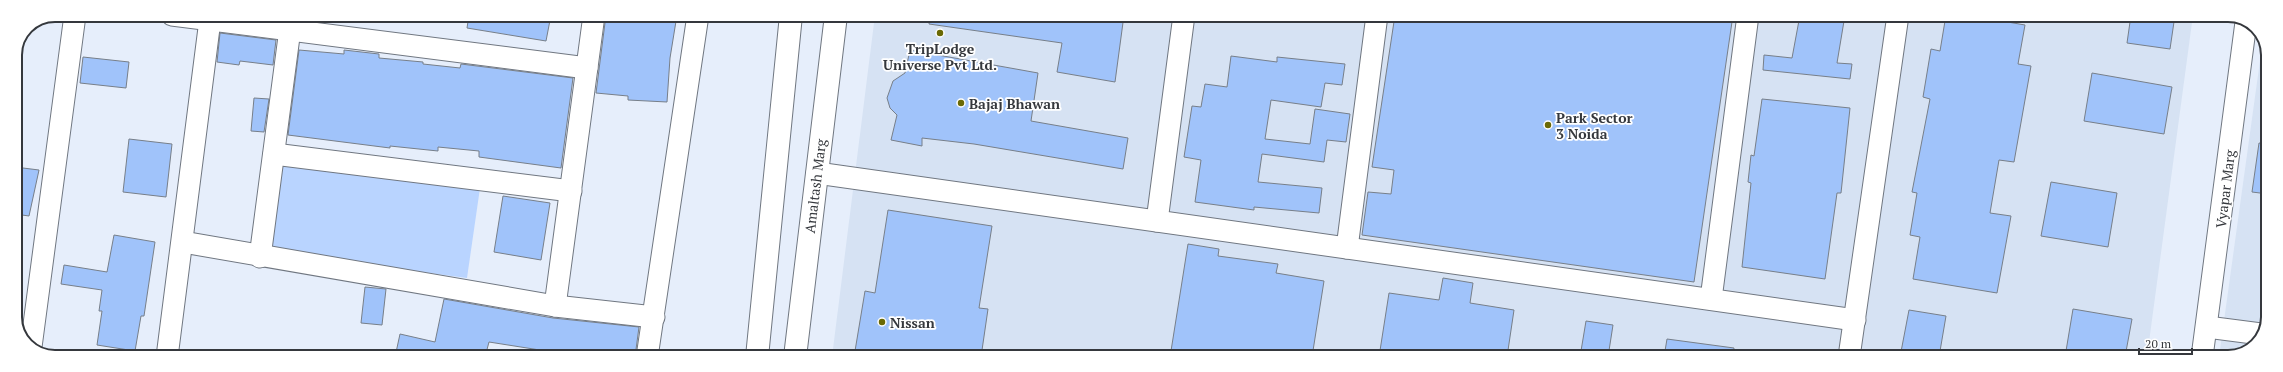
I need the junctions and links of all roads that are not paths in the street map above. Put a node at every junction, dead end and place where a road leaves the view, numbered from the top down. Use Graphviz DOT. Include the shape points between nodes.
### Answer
graph roads {
  1 [pos="74,22"];
  2 [pos="210,22"];
  3 [pos="228,22"];
  4 [pos="593,22"];
  5 [pos="697,22"];
  6 [pos="790,22"];
  7 [pos="835,22"];
  8 [pos="1183,22"];
  9 [pos="1376,22"];
  10 [pos="1747,22"];
  11 [pos="1897,22"];
  12 [pos="2245,27"];
  13 [pos="290,29"];
  14 [pos="587,68"];
  15 [pos="274,154"];
  16 [pos="817,173"];
  17 [pos="571,191"];
  18 [pos="1157,221"];
  19 [pos="183,242"];
  20 [pos="1347,248"];
  21 [pos="260,257"];
  22 [pos="1711,299"];
  23 [pos="555,306"];
  24 [pos="654,317"];
  25 [pos="1854,320"];
  26 [pos="2207,327"];
  27 [pos="2257,333"];
  28 [pos="32,341"];
  29 [pos="168,350"];
  30 [pos="648,350"];
  31 [pos="758,350"];
  32 [pos="796,350"];
  33 [pos="1850,350"];
  34 [pos="2203,350"];
  1 -- 28 [label="street"];
  2 -- 19 [label="street"];
  3 -- 13 [label="street"];
  4 -- 14 [label="street"];
  5 -- 24 [label="street"];
  6 -- 31 [label="main road"];
  7 -- 16 [label="main road, Amaltash Marg"];
  8 -- 18 [label="street"];
  9 -- 20 [label="street"];
  10 -- 22 [label="street"];
  11 -- 25 [label="street"];
  12 -- 26 [label="street, Vyapar Marg"];
  13 -- 14 [label="street"];
  13 -- 15 [label="street"];
  14 -- 17 [label="street"];
  15 -- 17 [label="street"];
  15 -- 21 [label="street"];
  16 -- 18 [label="street"];
  16 -- 32 [label="main road, Amaltash Marg"];
  17 -- 23 [label="street"];
  18 -- 20 [label="street"];
  19 -- 21 [label="street"];
  19 -- 29 [label="street"];
  20 -- 22 [label="street"];
  21 -- 23 [label="street"];
  22 -- 25 [label="street"];
  23 -- 24 [label="street"];
  24 -- 30 [label="street"];
  25 -- 33 [label="street"];
  26 -- 27 [label="street"];
  26 -- 34 [label="street, Vyapar Marg"];
}
